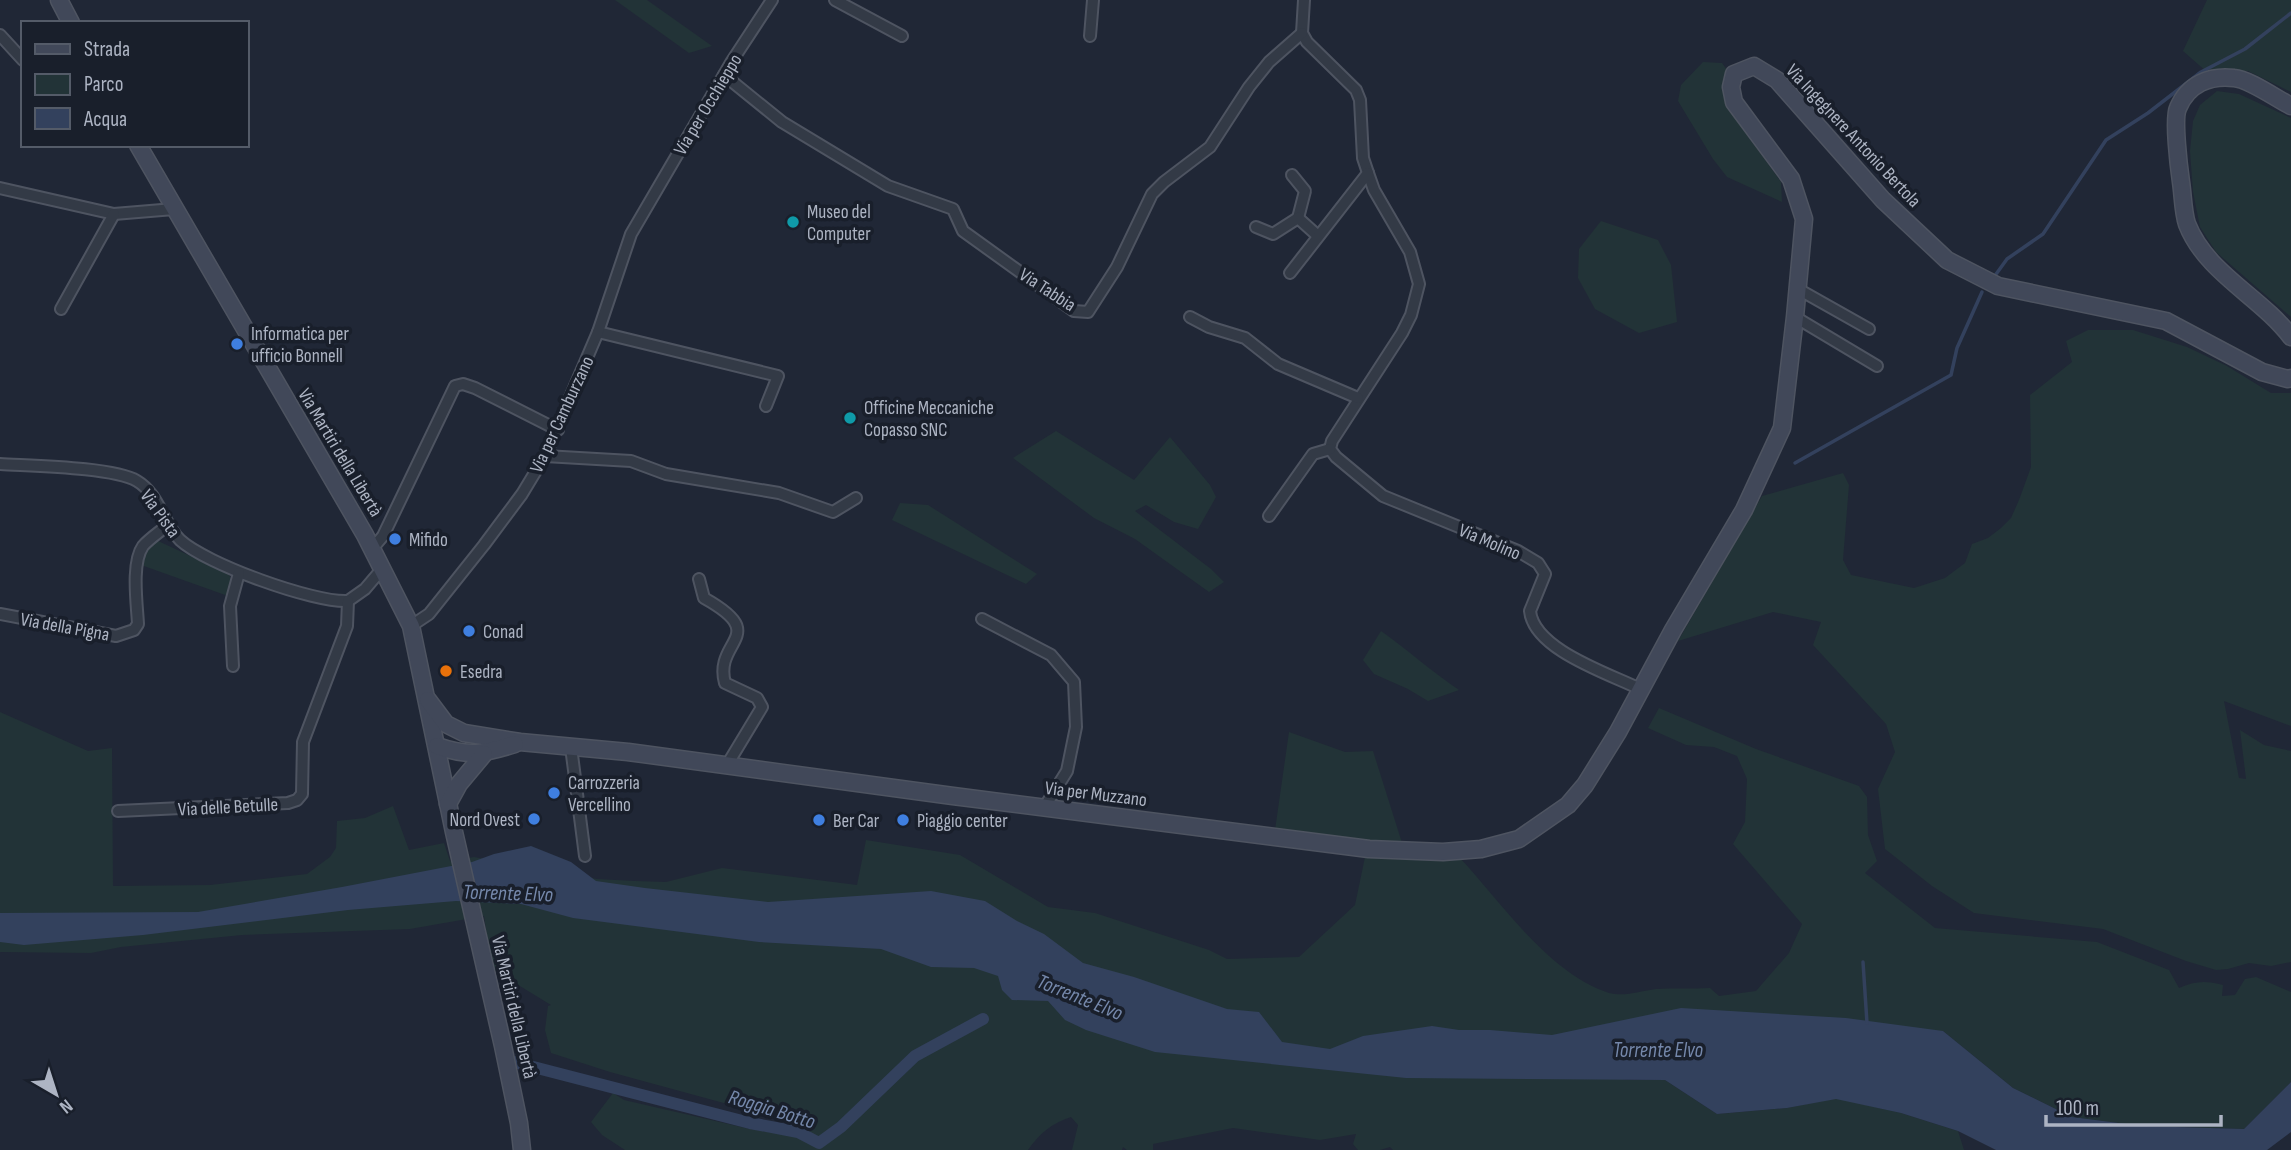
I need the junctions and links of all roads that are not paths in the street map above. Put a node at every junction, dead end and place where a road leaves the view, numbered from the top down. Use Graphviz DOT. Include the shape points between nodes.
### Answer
graph roads {
  1 [pos="59,0"];
  2 [pos="772,0"];
  3 [pos="835,0"];
  4 [pos="1093,0"];
  5 [pos="1304,0"];
  6 [pos="70,21"];
  7 [pos="1302,33"];
  8 [pos="0,35"];
  9 [pos="902,36"];
  10 [pos="1090,36"];
  11 [pos="21,58"];
  12 [pos="724,75"];
  13 [pos="2291,106"];
  14 [pos="139,147"];
  15 [pos="1368,173"];
  16 [pos="1292,175"];
  17 [pos="0,188"];
  18 [pos="174,209"];
  19 [pos="644,209"];
  20 [pos="114,214"];
  21 [pos="1298,218"];
  22 [pos="1256,227"];
  23 [pos="1318,236"];
  24 [pos="1290,273"];
  25 [pos="1798,289"];
  26 [pos="61,309"];
  27 [pos="1190,317"];
  28 [pos="1796,317"];
  29 [pos="1869,329"];
  30 [pos="598,332"];
  31 [pos="2291,337"];
  32 [pos="1877,366"];
  33 [pos="2291,378"];
  34 [pos="1358,398"];
  35 [pos="766,405"];
  36 [pos="558,430"];
  37 [pos="1330,449"];
  38 [pos="545,456"];
  39 [pos="0,464"];
  40 [pos="856,498"];
  41 [pos="1269,516"];
  42 [pos="169,524"];
  43 [pos="372,549"];
  44 [pos="382,569"];
  45 [pos="239,573"];
  46 [pos="699,579"];
  47 [pos="348,601"];
  48 [pos="0,614"];
  49 [pos="982,619"];
  50 [pos="411,626"];
  51 [pos="233,666"];
  52 [pos="1640,689"];
  53 [pos="428,700"];
  54 [pos="464,733"];
  55 [pos="520,742"];
  56 [pos="436,746"];
  57 [pos="571,747"];
  58 [pos="484,754"];
  59 [pos="727,765"];
  60 [pos="448,804"];
  61 [pos="1044,808"];
  62 [pos="118,811"];
  63 [pos="585,856"];
  64 [pos="522,1150"];
  1 -- 6 [label="street"];
  2 -- 12 [label="street, Via per Occhieppo"];
  3 -- 9 [label="street"];
  4 -- 10 [label="street"];
  5 -- 7 [label="street"];
  7 -- 12 [label="street, Via Tabbia" via="1269,62 1210,146 1152,194 1117,267 1088,312 1074,311 963,231 953,209 888,186 782,122"];
  7 -- 15 [label="street" via="1356,89"];
  8 -- 11 [label="street"];
  12 -- 19 [label="street, Via per Occhieppo"];
  13 -- 31 [label="street" via="2237,78 2220,77 2201,80 2177,109 2178,164 2187,223 2205,254"];
  14 -- 18 [label="street, Via Martiri della Libertà"];
  15 -- 23 [label="street"];
  15 -- 34 [label="street" via="1410,252 1419,284 1411,316"];
  16 -- 21 [label="street" via="1305,191"];
  17 -- 20 [label="street"];
  18 -- 20 [label="street"];
  18 -- 43 [label="street, Via Martiri della Libertà"];
  19 -- 30 [label="street, Via per Camburzano"];
  20 -- 26 [label="street"];
  21 -- 22 [label="street" via="1273,234"];
  21 -- 23 [label="street"];
  23 -- 24 [label="street"];
  25 -- 28 [label="street, Via Ingegnere Antonio Bertola"];
  25 -- 29 [label="street"];
  25 -- 33 [label="street, Via Ingegnere Antonio Bertola" via="1804,219 1791,179 1734,102 1731,87 1734,74 1754,66 1777,80 1883,200 1947,260 1998,286 2166,321 2262,372"];
  27 -- 34 [label="street" via="1245,338 1278,364"];
  28 -- 32 [label="street"];
  28 -- 52 [label="street, Via Ingegnere Antonio Bertola" via="1782,428 1744,510"];
  30 -- 35 [label="street" via="778,376"];
  30 -- 36 [label="street, Via per Camburzano"];
  34 -- 37 [label="street"];
  36 -- 38 [label="street, Via per Camburzano"];
  36 -- 43 [label="street" via="475,388 455,386 383,536"];
  37 -- 41 [label="street" via="1313,454"];
  37 -- 52 [label="street, Via Molino" via="1383,496 1538,563 1545,574 1530,611 1536,625 1549,641 1583,664"];
  38 -- 40 [label="street" via="631,461 666,474 779,493 833,512"];
  38 -- 50 [label="street, Via per Camburzano" via="484,545 429,614"];
  39 -- 42 [label="street, Via Pista" via="111,473 138,481"];
  42 -- 45 [label="street, Via Pista" via="191,549"];
  42 -- 48 [label="street, Via della Pigna" via="139,554 138,624 127,634 116,636"];
  43 -- 44 [label="street, Via Martiri della Libertà"];
  44 -- 47 [label="street"];
  44 -- 50 [label="street, Via Martiri della Libertà"];
  45 -- 47 [label="street, Via Pista" via="322,598"];
  45 -- 51 [label="street" via="230,606"];
  46 -- 59 [label="street" via="704,598 735,620 737,634 722,671 725,683 757,698 762,707"];
  47 -- 62 [label="street, Via delle Betulle" via="347,626 303,742 302,794 297,800"];
  49 -- 61 [label="street" via="1051,655 1074,682 1076,727 1067,771"];
  50 -- 53 [label="street, Via Martiri della Libertà"];
  52 -- 61 [label="street, Via per Muzzano" via="1618,732 1568,805 1519,839 1481,849 1369,849"];
  53 -- 54 [label="street, Via per Muzzano" via="446,724"];
  53 -- 56 [label="street, Via Martiri della Libertà"];
  54 -- 55 [label="street, Via per Muzzano"];
  54 -- 56 [label="street"];
  55 -- 57 [label="street, Via per Muzzano"];
  55 -- 58 [label="street, Via per Muzzano"];
  56 -- 58 [label="street, Via per Muzzano" via="466,755"];
  56 -- 60 [label="street, Via Martiri della Libertà"];
  57 -- 59 [label="street, Via per Muzzano"];
  57 -- 63 [label="street"];
  58 -- 60 [label="street" via="458,784"];
  59 -- 61 [label="street, Via per Muzzano"];
  60 -- 64 [label="street, Via Martiri della Libertà"];
}
